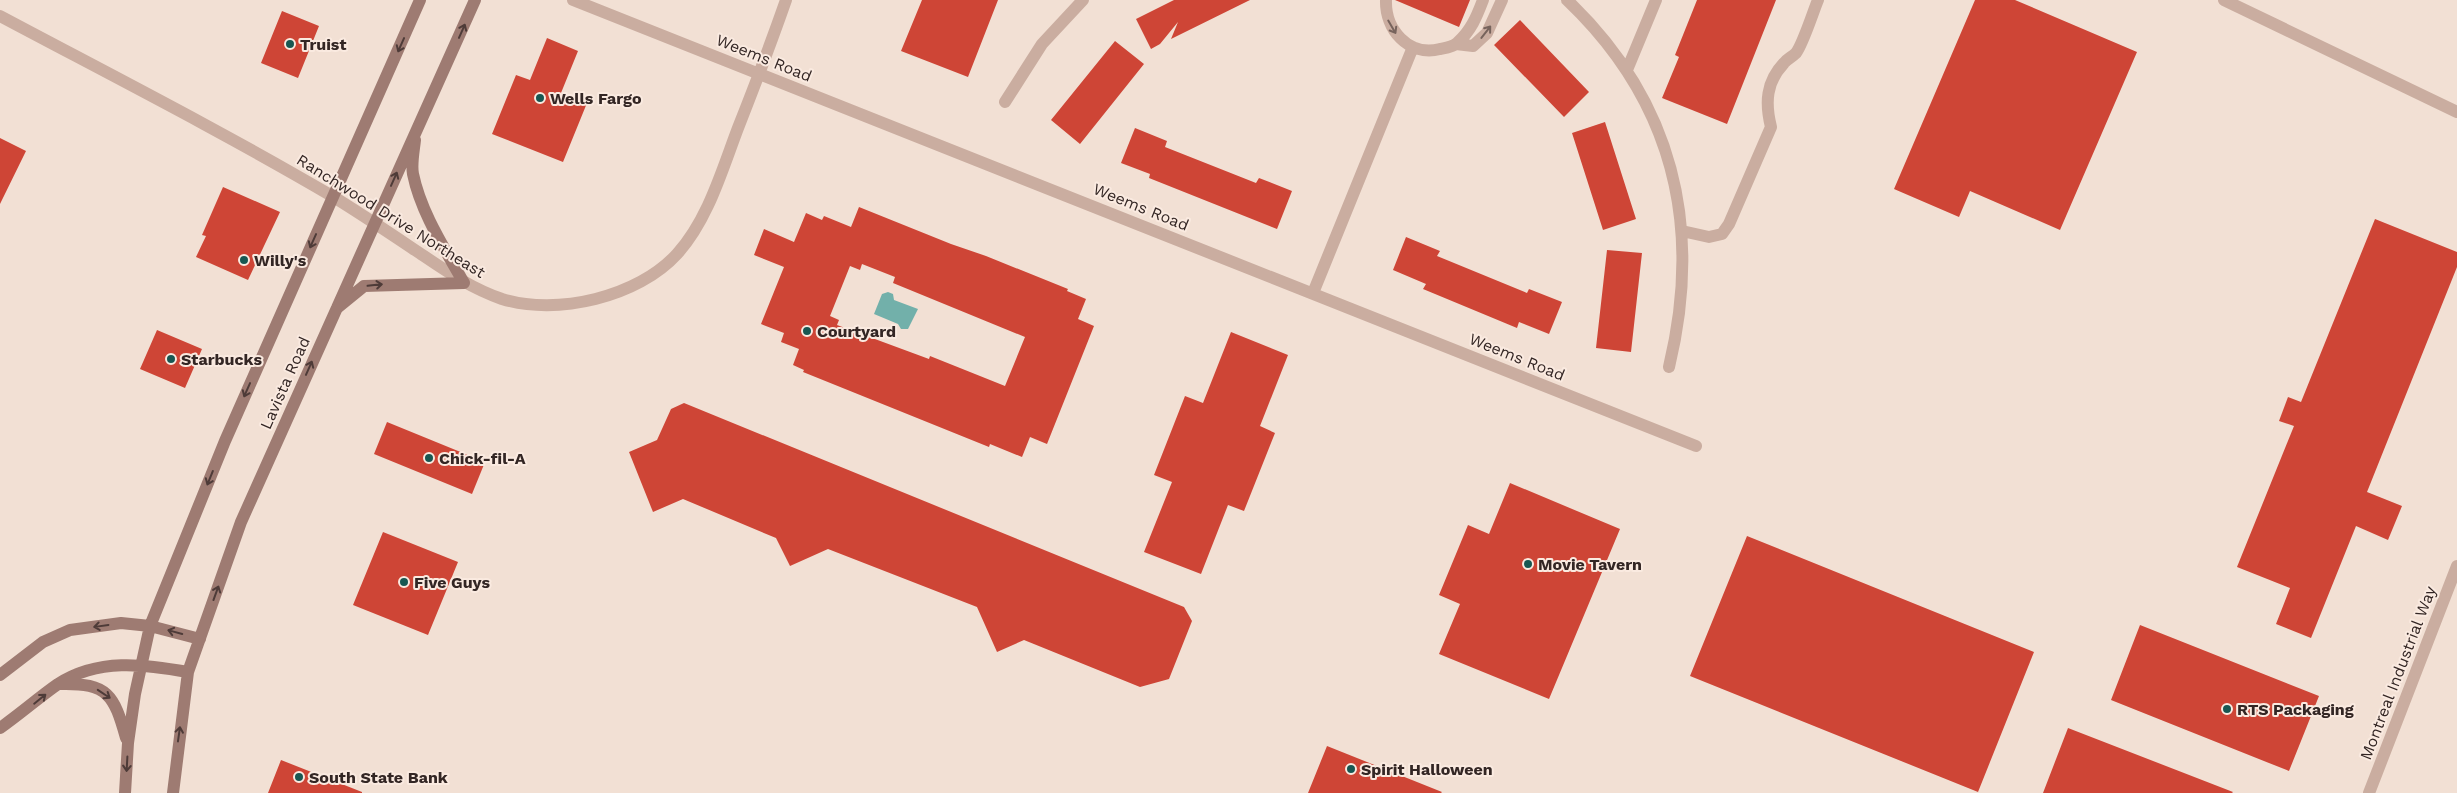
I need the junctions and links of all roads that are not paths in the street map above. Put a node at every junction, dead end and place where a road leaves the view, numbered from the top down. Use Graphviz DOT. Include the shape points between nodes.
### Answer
graph roads {
  1 [pos="420,0"];
  2 [pos="475,0"];
  3 [pos="573,0"];
  4 [pos="786,0"];
  5 [pos="1084,0"];
  6 [pos="1386,0"];
  7 [pos="1483,0"];
  8 [pos="1502,0"];
  9 [pos="1567,0"];
  10 [pos="1656,0"];
  11 [pos="1818,0"];
  12 [pos="2224,0"];
  13 [pos="0,16"];
  14 [pos="1456,44"];
  15 [pos="1413,47"];
  16 [pos="1627,70"];
  17 [pos="761,74"];
  18 [pos="1005,102"];
  19 [pos="2457,112"];
  20 [pos="416,132"];
  21 [pos="333,196"];
  22 [pos="374,223"];
  23 [pos="1682,231"];
  24 [pos="464,283"];
  25 [pos="1313,293"];
  26 [pos="335,310"];
  27 [pos="1669,367"];
  28 [pos="1696,446"];
  29 [pos="2457,566"];
  30 [pos="150,626"];
  31 [pos="200,639"];
  32 [pos="142,664"];
  33 [pos="188,672"];
  34 [pos="0,674"];
  35 [pos="58,684"];
  36 [pos="0,728"];
  37 [pos="128,743"];
  38 [pos="125,793"];
  39 [pos="173,793"];
  40 [pos="2369,793"];
  1 -- 21 [label="main road, Lavista Road, one-way"];
  20 -- 2 [label="main road, Lavista Road, one-way"];
  3 -- 17 [label="street, Weems Road"];
  4 -- 17 [label="street, Ranchwood Drive Northeast"];
  5 -- 18 [label="street" via="1042,44"];
  6 -- 15 [label="street, one-way" via="1394,32"];
  7 -- 14 [label="street" via="1474,21"];
  14 -- 8 [label="street, one-way" via="1473,46 1487,33"];
  9 -- 16 [label="street" via="1607,42"];
  10 -- 16 [label="street"];
  11 -- 23 [label="street" via="1796,53 1774,74 1767,91 1770,127 1729,224 1722,234 1709,236"];
  12 -- 19 [label="street"];
  13 -- 21 [label="street, Ranchwood Drive Northeast"];
  14 -- 15 [label="street" via="1436,50"];
  15 -- 25 [label="street"];
  16 -- 23 [label="street" via="1644,100 1666,155"];
  17 -- 24 [label="street, Ranchwood Drive Northeast" via="713,195 696,226 677,255 641,283 612,294 555,305 503,299"];
  17 -- 25 [label="street, Weems Road"];
  22 -- 20 [label="main road, Lavista Road, one-way"];
  20 -- 24 [label="main road" via="413,173 428,219"];
  21 -- 22 [label="street, Ranchwood Drive Northeast"];
  21 -- 30 [label="main road, Lavista Road, one-way" via="225,441"];
  22 -- 24 [label="street, Ranchwood Drive Northeast"];
  22 -- 26 [label="main road, Lavista Road"];
  23 -- 27 [label="street" via="1682,299"];
  26 -- 24 [label="main road, one-way" via="364,286"];
  25 -- 28 [label="street, Weems Road"];
  31 -- 26 [label="main road, Lavista Road, one-way" via="241,522"];
  29 -- 40 [label="street, Montreal Industrial Way"];
  31 -- 30 [label="main road, one-way"];
  30 -- 32 [label="main road, Lavista Road"];
  30 -- 34 [label="main road, one-way" via="121,623 70,630 43,642"];
  31 -- 33 [label="main road, Lavista Road"];
  32 -- 33 [label="main road"];
  32 -- 35 [label="main road" via="98,667"];
  32 -- 37 [label="main road, Lavista Road"];
  39 -- 33 [label="main road, Lavista Road, one-way"];
  36 -- 35 [label="main road, one-way"];
  35 -- 37 [label="main road, one-way" via="86,684 109,695"];
  37 -- 38 [label="main road, Lavista Road, one-way"];
}
